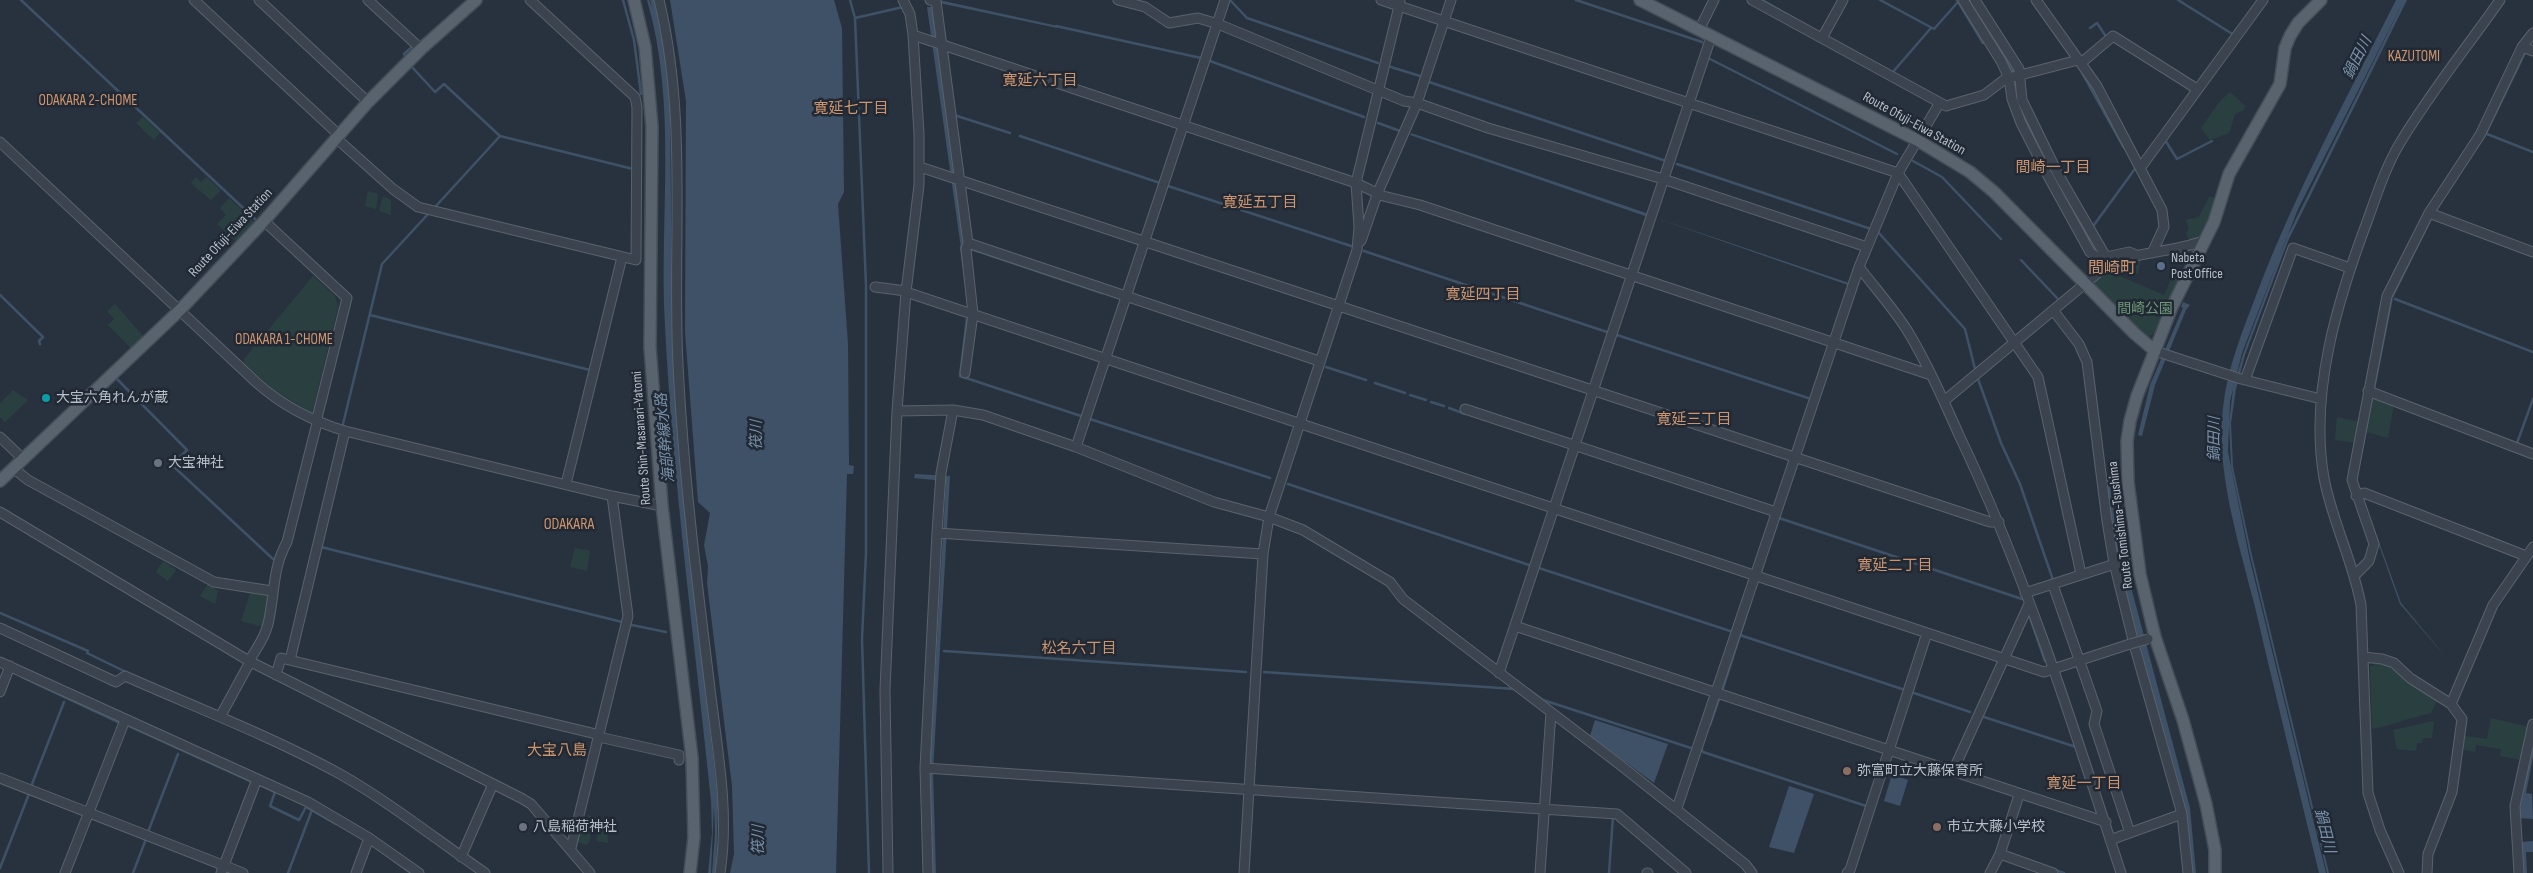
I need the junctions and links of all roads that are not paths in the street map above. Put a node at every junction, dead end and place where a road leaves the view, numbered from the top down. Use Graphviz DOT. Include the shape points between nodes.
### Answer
graph roads {
  1 [pos="194,0"];
  2 [pos="258,0"];
  3 [pos="368,0"];
  4 [pos="476,0"];
  5 [pos="530,0"];
  6 [pos="634,0"];
  7 [pos="659,0"];
  8 [pos="903,0"];
  9 [pos="930,0"];
  10 [pos="1118,0"];
  11 [pos="1225,0"];
  12 [pos="1381,0"];
  13 [pos="1450,0"];
  14 [pos="1640,0"];
  15 [pos="1714,0"];
  16 [pos="1752,0"];
  17 [pos="1843,0"];
  18 [pos="1963,0"];
  19 [pos="1975,0"];
  20 [pos="2036,0"];
  21 [pos="2263,0"];
  22 [pos="2321,0"];
  23 [pos="2500,0"];
  24 [pos="1400,3"];
  25 [pos="1444,20"];
  26 [pos="1218,24"];
  27 [pos="1699,30"];
  28 [pos="2533,33"];
  29 [pos="913,35"];
  30 [pos="1711,37"];
  31 [pos="1822,38"];
  32 [pos="938,43"];
  33 [pos="420,49"];
  34 [pos="2527,49"];
  35 [pos="2080,61"];
  36 [pos="2020,76"];
  37 [pos="2009,78"];
  38 [pos="2198,89"];
  39 [pos="1377,91"];
  40 [pos="368,102"];
  41 [pos="1417,103"];
  42 [pos="1689,103"];
  43 [pos="1939,104"];
  44 [pos="1184,126"];
  45 [pos="338,136"];
  46 [pos="1917,140"];
  47 [pos="0,142"];
  48 [pos="920,167"];
  49 [pos="2141,167"];
  50 [pos="1898,173"];
  51 [pos="956,179"];
  52 [pos="1663,179"];
  53 [pos="1356,183"];
  54 [pos="1378,192"];
  55 [pos="2432,214"];
  56 [pos="264,221"];
  57 [pos="2202,241"];
  58 [pos="1144,242"];
  59 [pos="968,243"];
  60 [pos="1866,247"];
  61 [pos="1357,250"];
  62 [pos="2533,252"];
  63 [pos="2152,253"];
  64 [pos="2134,254"];
  65 [pos="622,257"];
  66 [pos="2106,265"];
  67 [pos="1859,267"];
  68 [pos="2350,268"];
  69 [pos="1631,275"];
  70 [pos="2085,283"];
  71 [pos="875,287"];
  72 [pos="906,292"];
  73 [pos="1126,296"];
  74 [pos="1338,306"];
  75 [pos="180,310"];
  76 [pos="2053,310"];
  77 [pos="973,314"];
  78 [pos="1833,342"];
  79 [pos="2015,342"];
  80 [pos="2162,354"];
  81 [pos="1106,359"];
  82 [pos="1319,361"];
  83 [pos="965,373"];
  84 [pos="1931,375"];
  85 [pos="2243,380"];
  86 [pos="1593,392"];
  87 [pos="2372,392"];
  88 [pos="2321,399"];
  89 [pos="1944,401"];
  90 [pos="1465,409"];
  91 [pos="954,410"];
  92 [pos="897,411"];
  93 [pos="316,422"];
  94 [pos="1299,423"];
  95 [pos="346,431"];
  96 [pos="0,437"];
  97 [pos="1575,446"];
  98 [pos="1076,447"];
  99 [pos="2533,454"];
  100 [pos="23,459"];
  101 [pos="1794,459"];
  102 [pos="13,468"];
  103 [pos="0,481"];
  104 [pos="566,484"];
  105 [pos="2360,494"];
  106 [pos="612,496"];
  107 [pos="662,506"];
  108 [pos="1554,508"];
  109 [pos="0,512"];
  110 [pos="1776,512"];
  111 [pos="1269,517"];
  112 [pos="2132,517"];
  113 [pos="1999,522"];
  114 [pos="942,533"];
  115 [pos="2533,547"];
  116 [pos="1263,554"];
  117 [pos="2526,556"];
  118 [pos="2119,562"];
  119 [pos="2081,574"];
  120 [pos="1756,575"];
  121 [pos="2355,575"];
  122 [pos="2053,585"];
  123 [pos="272,591"];
  124 [pos="2025,593"];
  125 [pos="2029,604"];
  126 [pos="1515,626"];
  127 [pos="0,628"];
  128 [pos="1928,633"];
  129 [pos="2151,638"];
  130 [pos="2363,657"];
  131 [pos="290,660"];
  132 [pos="2004,660"];
  133 [pos="2080,660"];
  134 [pos="249,661"];
  135 [pos="0,662"];
  136 [pos="10,666"];
  137 [pos="2052,668"];
  138 [pos="1499,673"];
  139 [pos="276,675"];
  140 [pos="0,692"];
  141 [pos="1716,693"];
  142 [pos="2450,704"];
  143 [pos="1551,712"];
  144 [pos="220,717"];
  145 [pos="125,720"];
  146 [pos="2533,724"];
  147 [pos="599,736"];
  148 [pos="1889,750"];
  149 [pos="679,760"];
  150 [pos="930,768"];
  151 [pos="1953,771"];
  152 [pos="0,778"];
  153 [pos="257,779"];
  154 [pos="493,784"];
  155 [pos="1248,790"];
  156 [pos="2019,795"];
  157 [pos="1544,808"];
  158 [pos="1677,808"];
  159 [pos="88,813"];
  160 [pos="2182,814"];
  161 [pos="2106,822"];
  162 [pos="2130,833"];
  163 [pos="369,838"];
  164 [pos="2110,840"];
  165 [pos="571,848"];
  166 [pos="2000,854"];
  167 [pos="461,856"];
  168 [pos="222,869"];
  169 [pos="65,873"];
  170 [pos="244,873"];
  171 [pos="356,873"];
  172 [pos="419,873"];
  173 [pos="485,873"];
  174 [pos="590,873"];
  175 [pos="690,873"];
  176 [pos="720,873"];
  177 [pos="888,873"];
  178 [pos="928,873"];
  179 [pos="1244,873"];
  180 [pos="1540,873"];
  181 [pos="1686,873"];
  182 [pos="1752,873"];
  183 [pos="1847,873"];
  184 [pos="1990,873"];
  185 [pos="2053,873"];
  186 [pos="2121,873"];
  187 [pos="2188,873"];
  188 [pos="2215,873"];
  189 [pos="2398,873"];
  190 [pos="2427,873"];
  191 [pos="2519,873"];
  1 -- 45 [label="street"];
  2 -- 40 [label="street"];
  3 -- 33 [label="street"];
  4 -- 33 [label="main road, Route Ofuji-Eiwa Station"];
  5 -- 65 [label="street" via="635,97 636,260"];
  6 -- 107 [label="main road, Route Shin-Masanari-Yatomi" via="645,48 652,127 650,347"];
  7 -- 176 [label="street" via="670,50 676,107 678,364 691,534 723,804"];
  8 -- 29 [label="street" via="910,14"];
  9 -- 32 [label="street" via="936,1"];
  10 -- 26 [label="street" via="1145,7 1169,23 1198,18"];
  11 -- 26 [label="street"];
  12 -- 24 [label="street"];
  13 -- 25 [label="street"];
  14 -- 27 [label="main road, Route Ofuji-Eiwa Station"];
  15 -- 27 [label="street"];
  16 -- 31 [label="street"];
  17 -- 31 [label="street"];
  18 -- 37 [label="street"];
  19 -- 36 [label="street" via="2019,69"];
  20 -- 35 [label="street"];
  21 -- 38 [label="street"];
  22 -- 57 [label="main road, Route Tomishima-Tsushima" via="2290,36 2283,57 2280,84 2229,174 2214,222"];
  23 -- 68 [label="street" via="2400,142"];
  24 -- 25 [label="street"];
  24 -- 39 [label="street"];
  25 -- 41 [label="street"];
  25 -- 42 [label="street"];
  26 -- 39 [label="street"];
  26 -- 44 [label="street"];
  27 -- 30 [label="main road, Route Ofuji-Eiwa Station"];
  28 -- 34 [label="street"];
  29 -- 32 [label="street"];
  29 -- 48 [label="street"];
  30 -- 42 [label="street"];
  30 -- 46 [label="main road, Route Ofuji-Eiwa Station"];
  31 -- 43 [label="street"];
  32 -- 44 [label="street"];
  32 -- 51 [label="street"];
  33 -- 40 [label="main road, Route Ofuji-Eiwa Station"];
  34 -- 55 [label="street"];
  35 -- 36 [label="street"];
  35 -- 38 [label="street" via="2114,36"];
  35 -- 49 [label="street"];
  36 -- 37 [label="street"];
  36 -- 64 [label="street" via="2022,100 2058,174 2106,257 2128,252"];
  37 -- 43 [label="street" via="1980,97 1946,106"];
  37 -- 66 [label="street" via="2012,99 2047,174 2090,252"];
  38 -- 49 [label="street"];
  39 -- 41 [label="street"];
  39 -- 53 [label="street"];
  40 -- 45 [label="main road, Route Ofuji-Eiwa Station"];
  41 -- 52 [label="street" via="1488,128"];
  41 -- 54 [label="street"];
  42 -- 50 [label="street"];
  42 -- 52 [label="street"];
  43 -- 46 [label="street"];
  44 -- 53 [label="street"];
  44 -- 58 [label="street"];
  45 -- 56 [label="main road, Route Ofuji-Eiwa Station"];
  45 -- 65 [label="street" via="393,189 418,207"];
  46 -- 50 [label="street"];
  46 -- 70 [label="main road, Route Ofuji-Eiwa Station" via="1982,182"];
  47 -- 75 [label="street"];
  48 -- 51 [label="street"];
  48 -- 72 [label="street"];
  49 -- 63 [label="street" via="2164,221 2160,239"];
  50 -- 60 [label="street"];
  50 -- 79 [label="street"];
  51 -- 58 [label="street"];
  51 -- 59 [label="street"];
  52 -- 60 [label="street"];
  52 -- 69 [label="street"];
  53 -- 54 [label="street"];
  53 -- 61 [label="street"];
  54 -- 61 [label="street"];
  54 -- 69 [label="street"];
  55 -- 62 [label="street"];
  55 -- 87 [label="street" via="2388,296"];
  56 -- 75 [label="main road, Route Ofuji-Eiwa Station"];
  56 -- 93 [label="street" via="347,298"];
  57 -- 63 [label="street" via="2186,248"];
  57 -- 80 [label="main road, Route Tomishima-Tsushima" via="2172,307"];
  58 -- 73 [label="street"];
  58 -- 74 [label="street"];
  59 -- 73 [label="street"];
  59 -- 77 [label="street"];
  60 -- 67 [label="street"];
  61 -- 74 [label="street"];
  63 -- 64 [label="street"];
  64 -- 66 [label="street"];
  65 -- 104 [label="street"];
  66 -- 70 [label="street"];
  67 -- 78 [label="street"];
  67 -- 84 [label="street" via="1906,328"];
  68 -- 85 [label="street" via="2293,248"];
  68 -- 88 [label="street" via="2326,362"];
  69 -- 78 [label="street"];
  69 -- 86 [label="street"];
  70 -- 76 [label="street"];
  70 -- 80 [label="main road, Route Ofuji-Eiwa Station" via="2134,334"];
  71 -- 72 [label="street"];
  72 -- 77 [label="street"];
  72 -- 92 [label="street"];
  73 -- 81 [label="street"];
  73 -- 82 [label="street"];
  74 -- 82 [label="street"];
  74 -- 86 [label="street"];
  75 -- 93 [label="street" via="269,394"];
  75 -- 100 [label="main road, Route Ofuji-Eiwa Station"];
  76 -- 79 [label="street"];
  76 -- 118 [label="street" via="2080,344 2086,362 2106,521"];
  77 -- 81 [label="street"];
  77 -- 83 [label="street"];
  78 -- 84 [label="street"];
  78 -- 101 [label="street"];
  79 -- 89 [label="street"];
  79 -- 119 [label="street" via="2040,381"];
  80 -- 85 [label="street"];
  80 -- 112 [label="main road, Route Tomishima-Tsushima" via="2130,422 2127,458"];
  81 -- 94 [label="street"];
  81 -- 98 [label="street"];
  82 -- 94 [label="street"];
  84 -- 89 [label="street"];
  85 -- 88 [label="street"];
  86 -- 97 [label="street"];
  86 -- 101 [label="street"];
  87 -- 99 [label="street"];
  87 -- 105 [label="street" via="2352,480"];
  88 -- 121 [label="street" via="2324,477"];
  89 -- 113 [label="street"];
  90 -- 97 [label="street"];
  91 -- 92 [label="street"];
  91 -- 98 [label="street" via="983,415"];
  91 -- 114 [label="street" via="941,483"];
  92 -- 177 [label="street" via="885,690"];
  93 -- 95 [label="street"];
  93 -- 123 [label="street"];
  94 -- 108 [label="street"];
  94 -- 111 [label="street"];
  95 -- 104 [label="street"];
  95 -- 131 [label="street"];
  96 -- 100 [label="street"];
  97 -- 108 [label="street"];
  97 -- 110 [label="street"];
  98 -- 111 [label="street" via="1214,502"];
  100 -- 102 [label="main road, Route Ofuji-Eiwa Station"];
  101 -- 110 [label="street"];
  101 -- 113 [label="street" via="1990,522"];
  102 -- 103 [label="main road, Route Ofuji-Eiwa Station"];
  102 -- 123 [label="street" via="28,480 214,582"];
  104 -- 106 [label="street"];
  105 -- 117 [label="street"];
  105 -- 121 [label="street" via="2374,544 2369,561"];
  106 -- 107 [label="street"];
  106 -- 147 [label="street" via="628,616"];
  107 -- 175 [label="main road, Route Shin-Masanari-Yatomi" via="692,758 694,837"];
  108 -- 120 [label="street"];
  108 -- 126 [label="street"];
  109 -- 134 [label="street"];
  110 -- 120 [label="street"];
  111 -- 116 [label="street"];
  111 -- 138 [label="street" via="1303,530 1390,582 1403,599"];
  112 -- 118 [label="street"];
  112 -- 129 [label="main road, Route Tomishima-Tsushima"];
  113 -- 124 [label="street"];
  114 -- 116 [label="street"];
  114 -- 150 [label="street"];
  115 -- 117 [label="street"];
  116 -- 155 [label="street"];
  117 -- 142 [label="street" via="2493,605"];
  118 -- 119 [label="street"];
  118 -- 160 [label="street" via="2135,648"];
  119 -- 122 [label="street"];
  120 -- 128 [label="street"];
  120 -- 141 [label="street"];
  121 -- 130 [label="street" via="2361,605"];
  122 -- 124 [label="street"];
  122 -- 133 [label="street"];
  123 -- 134 [label="street" via="265,636"];
  124 -- 125 [label="street"];
  125 -- 132 [label="street"];
  125 -- 137 [label="street"];
  126 -- 138 [label="street"];
  126 -- 141 [label="street"];
  127 -- 144 [label="street" via="116,682 125,676"];
  128 -- 132 [label="street"];
  128 -- 148 [label="street"];
  129 -- 133 [label="street, bridge"];
  129 -- 188 [label="main road, Route Tomishima-Tsushima" via="2183,720 2198,773 2215,850"];
  130 -- 142 [label="street" via="2382,658 2394,663 2410,678"];
  130 -- 189 [label="street" via="2368,793"];
  131 -- 139 [label="street" via="281,658"];
  131 -- 147 [label="street"];
  132 -- 137 [label="street" via="2044,672"];
  132 -- 151 [label="street"];
  133 -- 137 [label="street"];
  133 -- 162 [label="street" via="2097,711 2094,724"];
  134 -- 139 [label="street"];
  134 -- 144 [label="street"];
  135 -- 136 [label="street"];
  136 -- 140 [label="street"];
  136 -- 145 [label="street"];
  137 -- 161 [label="street"];
  138 -- 143 [label="street"];
  139 -- 154 [label="street"];
  141 -- 148 [label="street"];
  141 -- 158 [label="street"];
  142 -- 190 [label="street" via="2460,714 2462,727 2452,792 2428,854"];
  143 -- 157 [label="street"];
  143 -- 158 [label="street"];
  144 -- 167 [label="street" via="299,752 341,775"];
  145 -- 153 [label="street"];
  145 -- 159 [label="street"];
  146 -- 191 [label="street" via="2515,806"];
  147 -- 149 [label="street" via="678,755"];
  147 -- 165 [label="street"];
  148 -- 151 [label="street"];
  148 -- 183 [label="street"];
  150 -- 155 [label="street"];
  150 -- 178 [label="street"];
  151 -- 156 [label="street"];
  152 -- 159 [label="street"];
  153 -- 163 [label="street" via="308,802"];
  153 -- 168 [label="street"];
  154 -- 165 [label="street" via="531,804"];
  154 -- 167 [label="street"];
  155 -- 157 [label="street"];
  155 -- 179 [label="street"];
  156 -- 161 [label="street"];
  156 -- 166 [label="street"];
  157 -- 180 [label="street"];
  157 -- 181 [label="street" via="1617,814"];
  158 -- 182 [label="street" via="1746,864"];
  159 -- 168 [label="street"];
  159 -- 169 [label="street"];
  160 -- 162 [label="street"];
  160 -- 187 [label="street"];
  161 -- 164 [label="street"];
  162 -- 164 [label="street"];
  163 -- 171 [label="street"];
  163 -- 172 [label="street"];
  164 -- 186 [label="street"];
  165 -- 174 [label="street"];
  166 -- 184 [label="street"];
  166 -- 185 [label="street"];
  167 -- 173 [label="street"];
  168 -- 170 [label="street"];
}
